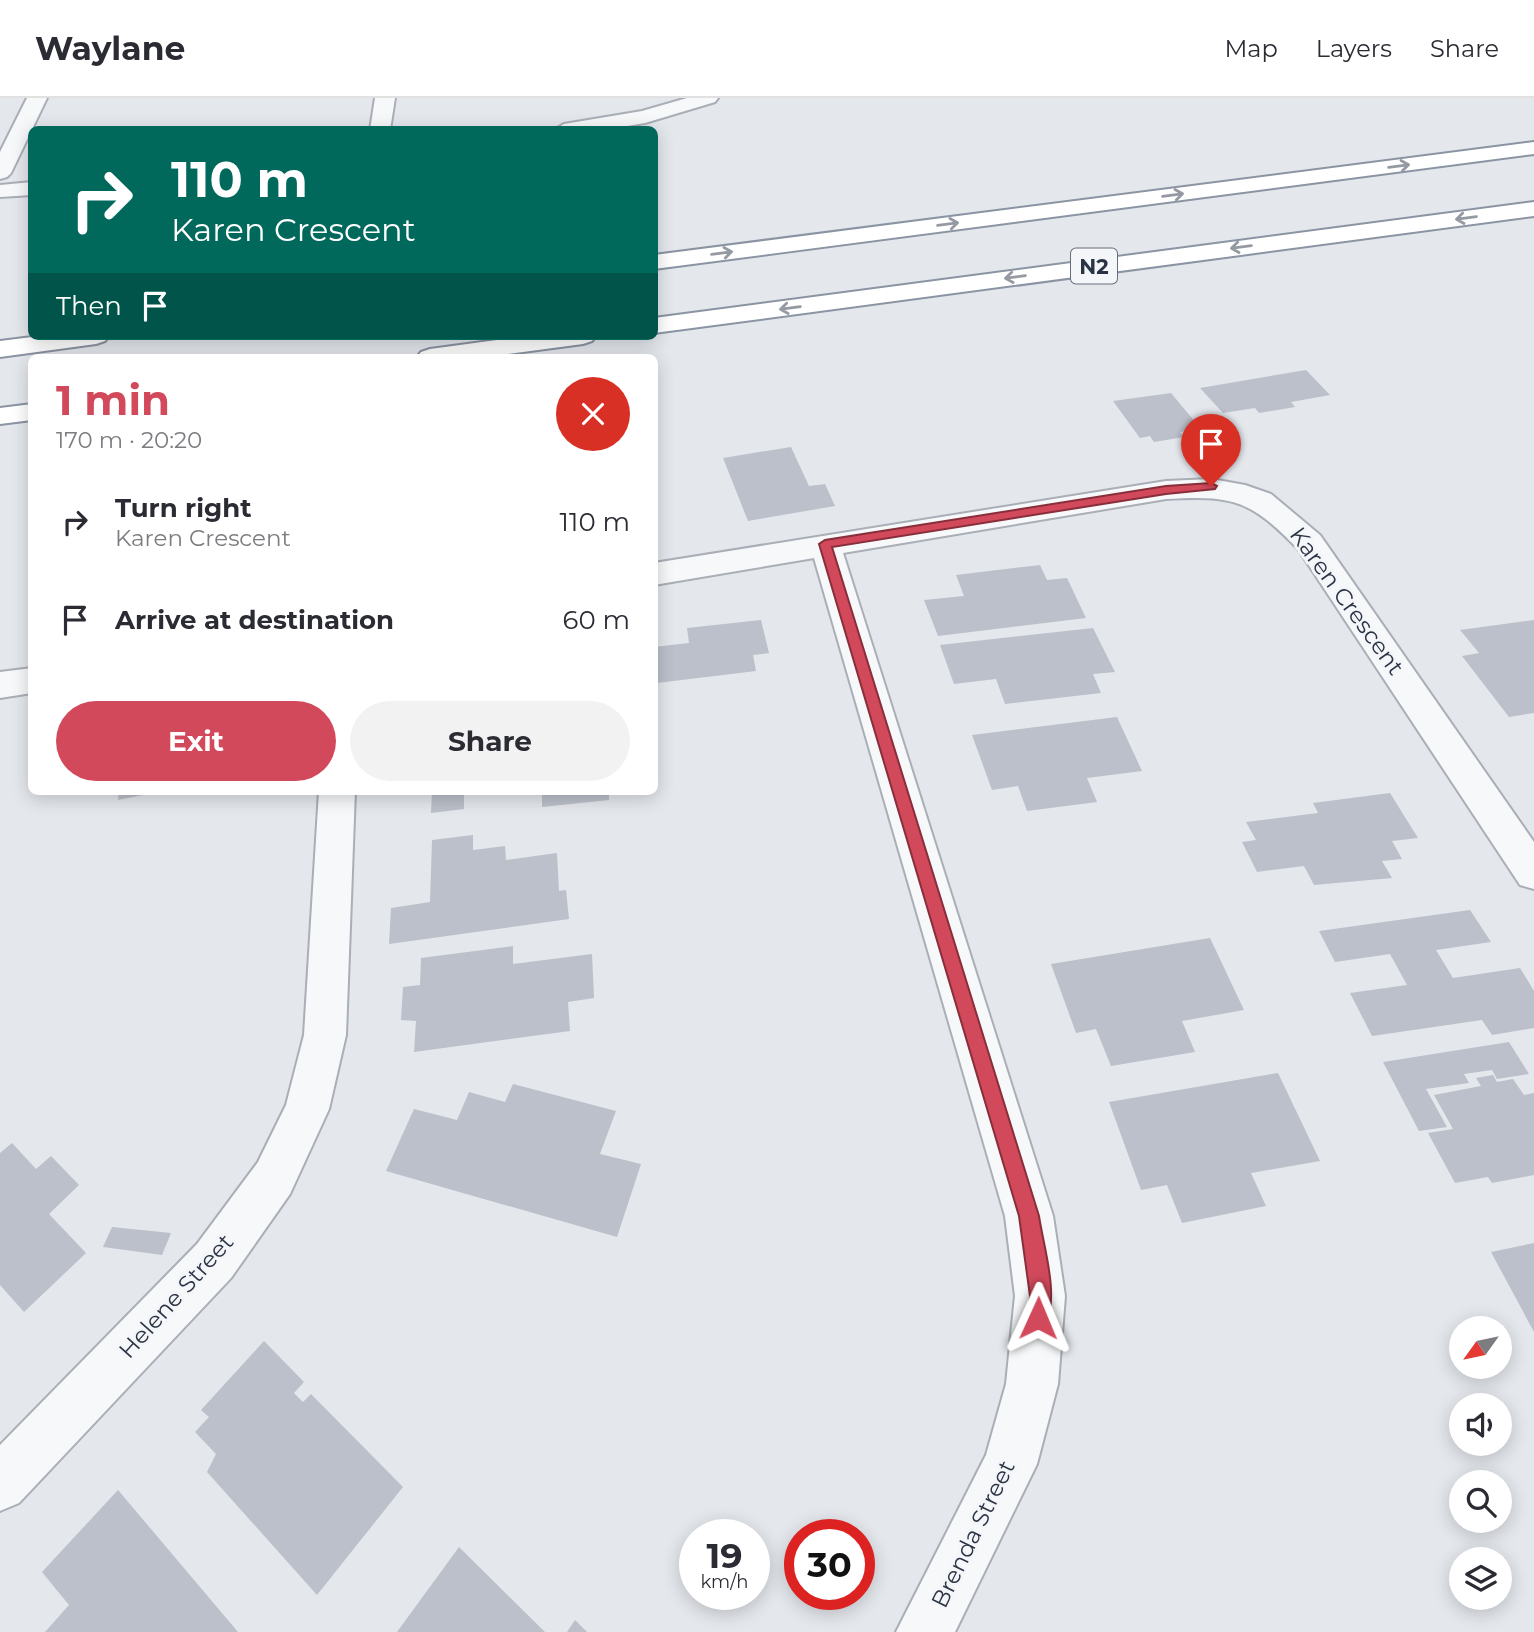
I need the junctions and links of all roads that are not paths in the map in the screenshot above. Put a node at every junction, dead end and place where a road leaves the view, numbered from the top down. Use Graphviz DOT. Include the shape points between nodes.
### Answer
graph roads {
  1 [pos="37,98"];
  2 [pos="385,98"];
  3 [pos="708,98"];
  4 [pos="381,126"];
  5 [pos="589,126"];
  6 [pos="1534,148"];
  7 [pos="0,173"];
  8 [pos="28,188"];
  9 [pos="0,191"];
  10 [pos="1534,209"];
  11 [pos="658,261"];
  12 [pos="658,325"];
  13 [pos="66,340"];
  14 [pos="554,340"];
  15 [pos="0,349"];
  16 [pos="452,354"];
  17 [pos="28,412"];
  18 [pos="0,416"];
  19 [pos="825,544"];
  20 [pos="658,573"];
  21 [pos="28,681"];
  22 [pos="0,685"];
  23 [pos="337,795"];
  24 [pos="1534,873"];
  25 [pos="0,1484"];
  26 [pos="925,1632"];
  1 -- 7 [label="street"];
  2 -- 4 [label="street"];
  3 -- 5 [label="street" via="645,117"];
  11 -- 6 [label="highway, one-way"];
  8 -- 9 [label="street"];
  10 -- 12 [label="highway, N2, one-way"];
  13 -- 15 [label="highway"];
  14 -- 16 [label="highway"];
  17 -- 18 [label="highway"];
  19 -- 20 [label="street, Karen Crescent"];
  19 -- 24 [label="street, Karen Crescent" via="1166,490 1211,486 1248,493 1281,513 1309,542"];
  19 -- 26 [label="street, Brenda Street" via="1029,1216 1040,1296 1032,1384 1010,1464"];
  21 -- 22 [label="street"];
  23 -- 25 [label="street, Helene Street" via="325,1035 307,1109 279,1166 214,1261"];
}
